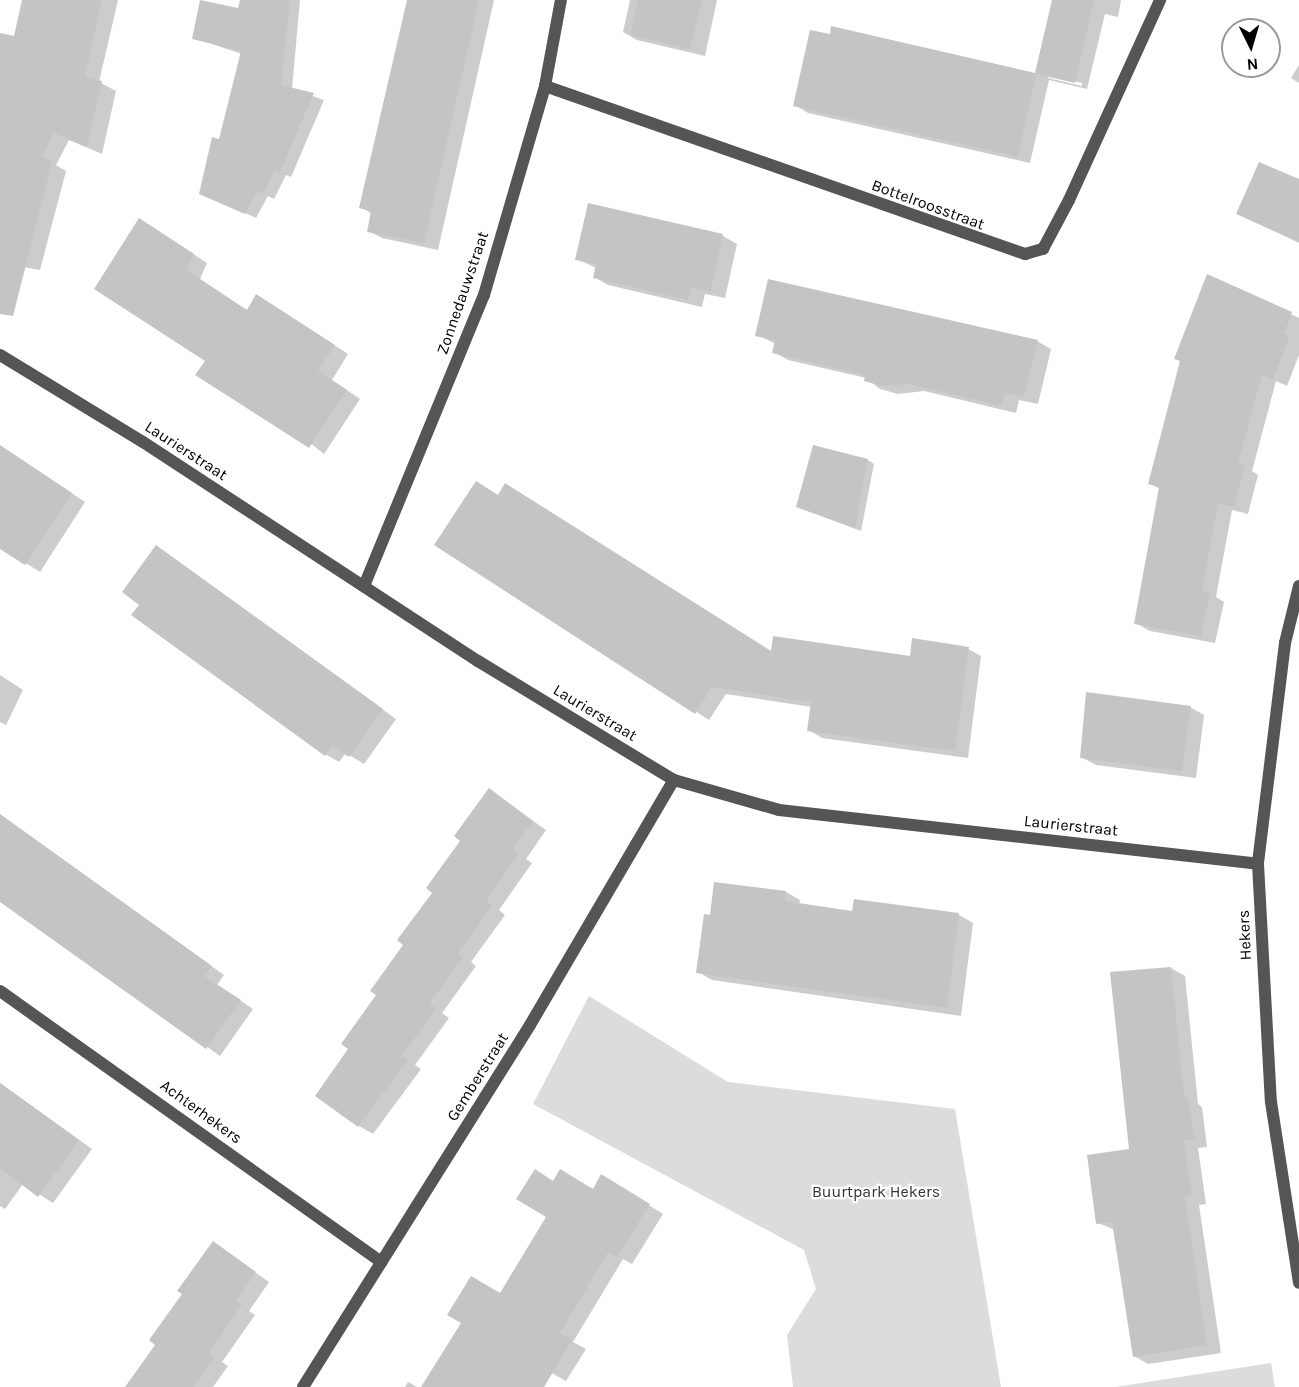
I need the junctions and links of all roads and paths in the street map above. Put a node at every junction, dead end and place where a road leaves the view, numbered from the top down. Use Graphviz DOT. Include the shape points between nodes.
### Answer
graph roads {
  1 [pos="561,0"];
  2 [pos="1160,0"];
  3 [pos="545,86"];
  4 [pos="0,355"];
  5 [pos="364,586"];
  6 [pos="1299,586"];
  7 [pos="674,780"];
  8 [pos="1258,864"];
  9 [pos="0,991"];
  10 [pos="381,1262"];
  11 [pos="1299,1282"];
  12 [pos="303,1387"];
  1 -- 3 [label="street, Zonnedauwstraat"];
  2 -- 3 [label="street, Bottelroosstraat" via="1043,249 1025,254"];
  3 -- 5 [label="street, Zonnedauwstraat" via="484,295"];
  4 -- 5 [label="street, Laurierstraat" via="143,442"];
  5 -- 7 [label="street, Laurierstraat" via="478,661"];
  6 -- 8 [label="street, Hekers" via="1285,643"];
  7 -- 8 [label="street, Laurierstraat" via="779,810"];
  7 -- 10 [label="street, Gemberstraat" via="530,1025"];
  8 -- 11 [label="street, Hekers" via="1271,1102"];
  9 -- 10 [label="street, Achterhekers"];
  10 -- 12 [label="street, Gemberstraat"];
}
